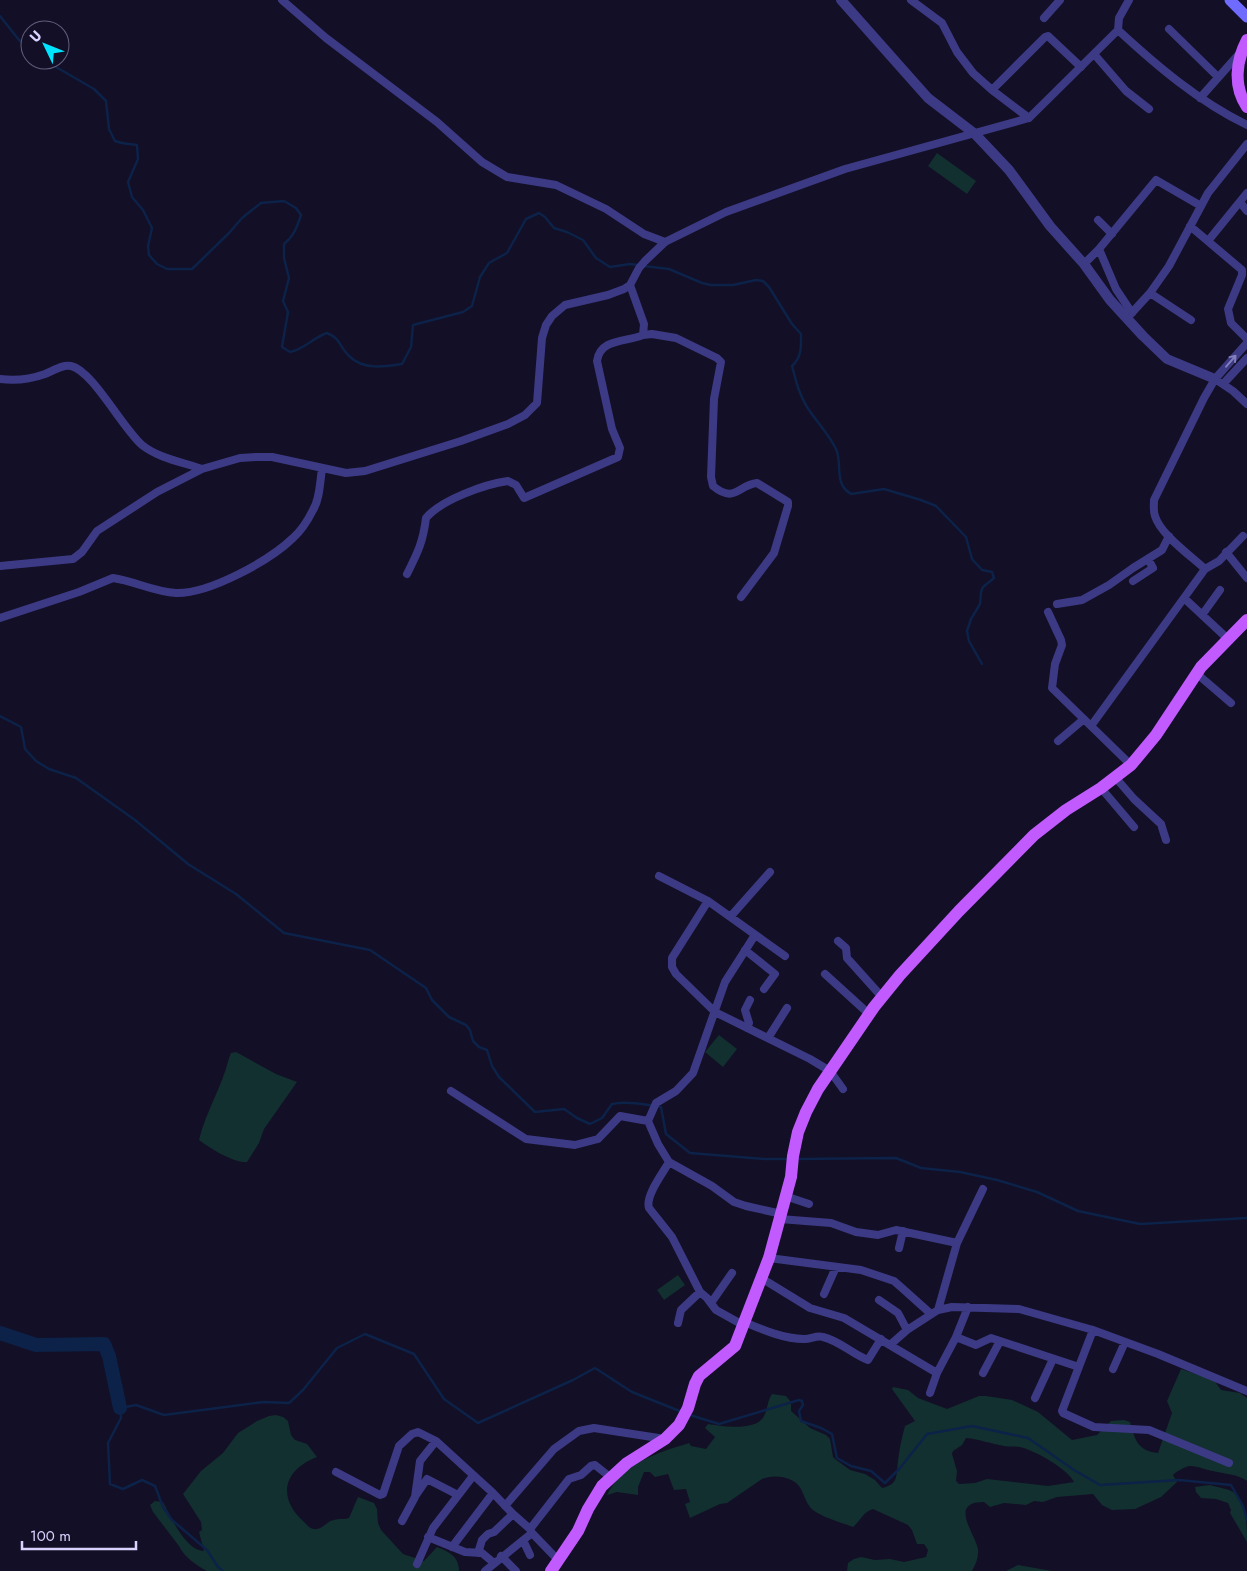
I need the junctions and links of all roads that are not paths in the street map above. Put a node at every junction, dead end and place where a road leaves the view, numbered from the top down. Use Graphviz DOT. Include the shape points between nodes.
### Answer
graph roads {
  1 [pos="282,0"];
  2 [pos="841,0"];
  3 [pos="911,0"];
  4 [pos="1060,0"];
  5 [pos="1129,0"];
  6 [pos="1230,0"];
  7 [pos="1247,17"];
  8 [pos="1044,18"];
  9 [pos="1169,29"];
  10 [pos="1118,30"];
  11 [pos="1247,40"];
  12 [pos="1240,53"];
  13 [pos="1094,54"];
  14 [pos="1081,67"];
  15 [pos="1218,77"];
  16 [pos="992,90"];
  17 [pos="1200,98"];
  18 [pos="1247,107"];
  19 [pos="1149,109"];
  20 [pos="1028,118"];
  21 [pos="1247,125"];
  22 [pos="975,134"];
  23 [pos="1247,144"];
  24 [pos="1247,193"];
  25 [pos="1240,202"];
  26 [pos="1201,206"];
  27 [pos="1247,211"];
  28 [pos="1098,220"];
  29 [pos="1190,226"];
  30 [pos="1112,234"];
  31 [pos="1208,241"];
  32 [pos="665,242"];
  33 [pos="1099,249"];
  34 [pos="1084,264"];
  35 [pos="630,285"];
  36 [pos="1150,293"];
  37 [pos="1129,316"];
  38 [pos="1191,320"];
  39 [pos="643,335"];
  40 [pos="1246,337"];
  41 [pos="1247,358"];
  42 [pos="0,378"];
  43 [pos="1220,381"];
  44 [pos="1247,404"];
  45 [pos="202,469"];
  46 [pos="322,469"];
  47 [pos="1169,536"];
  48 [pos="1243,536"];
  49 [pos="1226,552"];
  50 [pos="1148,559"];
  51 [pos="0,566"];
  52 [pos="1205,569"];
  53 [pos="407,574"];
  54 [pos="1247,578"];
  55 [pos="1133,582"];
  56 [pos="1220,590"];
  57 [pos="741,598"];
  58 [pos="1184,598"];
  59 [pos="1056,604"];
  60 [pos="1048,612"];
  61 [pos="1202,615"];
  62 [pos="0,618"];
  63 [pos="1247,620"];
  64 [pos="1229,640"];
  65 [pos="1196,674"];
  66 [pos="1231,703"];
  67 [pos="1084,720"];
  68 [pos="1091,726"];
  69 [pos="1058,741"];
  70 [pos="1131,764"];
  71 [pos="1115,777"];
  72 [pos="1101,788"];
  73 [pos="1134,827"];
  74 [pos="1166,840"];
  75 [pos="770,872"];
  76 [pos="659,876"];
  77 [pos="708,901"];
  78 [pos="731,916"];
  79 [pos="755,935"];
  80 [pos="838,940"];
  81 [pos="745,950"];
  82 [pos="785,956"];
  83 [pos="825,974"];
  84 [pos="764,989"];
  85 [pos="882,997"];
  86 [pos="750,1000"];
  87 [pos="787,1008"];
  88 [pos="715,1012"];
  89 [pos="869,1014"];
  90 [pos="747,1028"];
  91 [pos="768,1038"];
  92 [pos="830,1071"];
  93 [pos="843,1089"];
  94 [pos="451,1092"];
  95 [pos="648,1121"];
  96 [pos="669,1162"];
  97 [pos="983,1189"];
  98 [pos="785,1196"];
  99 [pos="809,1204"];
  100 [pos="781,1217"];
  101 [pos="903,1231"];
  102 [pos="957,1243"];
  103 [pos="899,1248"];
  104 [pos="769,1258"];
  105 [pos="836,1267"];
  106 [pos="732,1273"];
  107 [pos="761,1278"];
  108 [pos="700,1292"];
  109 [pos="824,1294"];
  110 [pos="879,1300"];
  111 [pos="711,1303"];
  112 [pos="968,1307"];
  113 [pos="934,1312"];
  114 [pos="678,1323"];
  115 [pos="744,1324"];
  116 [pos="907,1330"];
  117 [pos="1093,1330"];
  118 [pos="956,1337"];
  119 [pos="880,1339"];
  120 [pos="1000,1341"];
  121 [pos="1125,1342"];
  122 [pos="890,1345"];
  123 [pos="1053,1358"];
  124 [pos="1079,1366"];
  125 [pos="1113,1369"];
  126 [pos="938,1373"];
  127 [pos="983,1373"];
  128 [pos="1247,1391"];
  129 [pos="930,1393"];
  130 [pos="1035,1398"];
  131 [pos="665,1439"];
  132 [pos="436,1441"];
  133 [pos="1229,1463"];
  134 [pos="336,1472"];
  135 [pos="474,1476"];
  136 [pos="610,1477"];
  137 [pos="494,1493"];
  138 [pos="458,1495"];
  139 [pos="415,1497"];
  140 [pos="505,1506"];
  141 [pos="513,1514"];
  142 [pos="402,1521"];
  143 [pos="531,1531"];
  144 [pos="428,1537"];
  145 [pos="523,1540"];
  146 [pos="452,1547"];
  147 [pos="478,1553"];
  148 [pos="530,1555"];
  149 [pos="501,1556"];
  150 [pos="494,1563"];
  151 [pos="417,1564"];
  152 [pos="554,1566"];
  153 [pos="485,1571"];
  154 [pos="516,1571"];
  1 -- 32 [label="street" via="326,38 437,122 482,162 507,177 556,185 606,209 644,234"];
  2 -- 22 [label="street" via="928,98"];
  3 -- 16 [label="street" via="942,23 957,52"];
  4 -- 8 [label="street"];
  5 -- 10 [label="street" via="1119,18"];
  6 -- 7 [label="main road"];
  9 -- 15 [label="street"];
  10 -- 13 [label="street"];
  10 -- 17 [label="street" via="1162,71"];
  11 -- 12 [label="main road"];
  12 -- 15 [label="street"];
  12 -- 18 [label="main road" via="1238,90"];
  13 -- 14 [label="street"];
  13 -- 19 [label="street" via="1126,91"];
  14 -- 16 [label="street" via="1048,36"];
  14 -- 20 [label="street"];
  15 -- 17 [label="street"];
  16 -- 20 [label="street"];
  17 -- 21 [label="street"];
  20 -- 22 [label="street"];
  22 -- 32 [label="street" via="845,169 726,212"];
  22 -- 34 [label="street" via="1009,170 1050,226"];
  23 -- 26 [label="street" via="1217,180"];
  24 -- 25 [label="street"];
  25 -- 27 [label="street"];
  25 -- 31 [label="street"];
  26 -- 29 [label="street"];
  26 -- 30 [label="street" via="1156,180"];
  28 -- 30 [label="street"];
  29 -- 31 [label="street"];
  29 -- 36 [label="street"];
  30 -- 33 [label="street"];
  31 -- 40 [label="street" via="1242,270 1228,309 1230,321"];
  32 -- 35 [label="street" via="639,268"];
  33 -- 34 [label="street"];
  33 -- 37 [label="street"];
  34 -- 37 [label="street" via="1110,300"];
  35 -- 39 [label="street" via="644,324"];
  35 -- 46 [label="street" via="617,293 565,305 552,316 542,338 537,403 525,415 461,441 365,472 346,474"];
  36 -- 37 [label="street"];
  36 -- 38 [label="street"];
  37 -- 43 [label="street" via="1167,359"];
  39 -- 53 [label="street" via="613,342 598,356 606,406 620,448 618,457 524,498 516,484 508,481 444,503 426,518 421,545"];
  39 -- 57 [label="street" via="676,338 721,362 714,398 713,486 732,494 757,483 788,502 774,552"];
  43 -- 40 [label="street, one-way"];
  41 -- 43 [label="street"];
  42 -- 45 [label="street" via="27,378 72,366 95,386 140,443 151,452"];
  43 -- 44 [label="street"];
  43 -- 47 [label="street" via="1204,398 1154,500 1154,516"];
  45 -- 46 [label="street" via="256,456"];
  45 -- 51 [label="street" via="157,492 97,531 73,559"];
  46 -- 62 [label="street" via="315,508 293,538 265,559 232,577 210,587 177,593 152,590 113,578"];
  47 -- 50 [label="street" via="1162,550"];
  47 -- 52 [label="street"];
  48 -- 49 [label="street"];
  49 -- 52 [label="street"];
  49 -- 54 [label="street"];
  50 -- 55 [label="street" via="1153,568"];
  50 -- 59 [label="street" via="1082,600"];
  52 -- 58 [label="street"];
  56 -- 61 [label="street"];
  58 -- 61 [label="street"];
  58 -- 68 [label="street"];
  60 -- 67 [label="street" via="1062,645 1055,664 1052,688"];
  61 -- 64 [label="street"];
  63 -- 64 [label="main road"];
  64 -- 65 [label="main road"];
  65 -- 66 [label="street"];
  65 -- 70 [label="main road" via="1156,735"];
  67 -- 68 [label="street"];
  67 -- 69 [label="street"];
  68 -- 70 [label="street"];
  70 -- 71 [label="main road"];
  71 -- 72 [label="main road"];
  71 -- 74 [label="street" via="1161,824"];
  72 -- 73 [label="street"];
  72 -- 85 [label="main road" via="1034,835 959,911"];
  75 -- 78 [label="street"];
  76 -- 77 [label="street"];
  77 -- 78 [label="street"];
  77 -- 88 [label="street" via="671,962 676,974"];
  78 -- 79 [label="street"];
  79 -- 81 [label="street"];
  79 -- 82 [label="street"];
  80 -- 85 [label="street" via="846,948 847,958"];
  81 -- 84 [label="street" via="775,974"];
  81 -- 88 [label="street" via="725,982"];
  83 -- 89 [label="street"];
  85 -- 89 [label="main road"];
  86 -- 90 [label="street" via="744,1010 749,1023"];
  87 -- 91 [label="street"];
  88 -- 90 [label="street"];
  88 -- 95 [label="street" via="693,1073 676,1091 654,1106"];
  89 -- 92 [label="main road"];
  90 -- 91 [label="street"];
  91 -- 92 [label="street"];
  92 -- 93 [label="street"];
  92 -- 98 [label="main road" via="798,1132 792,1177"];
  94 -- 95 [label="street" via="526,1138 575,1146 598,1139 620,1116"];
  95 -- 96 [label="street"];
  96 -- 100 [label="street" via="734,1202"];
  96 -- 108 [label="street" via="647,1204 672,1237"];
  97 -- 102 [label="street"];
  98 -- 99 [label="street"];
  98 -- 100 [label="main road"];
  100 -- 101 [label="street" via="831,1223 856,1232 878,1235"];
  100 -- 104 [label="main road"];
  101 -- 102 [label="street"];
  101 -- 103 [label="street"];
  102 -- 113 [label="street"];
  104 -- 105 [label="street"];
  104 -- 107 [label="main road"];
  105 -- 109 [label="street"];
  105 -- 113 [label="street" via="861,1270 894,1281"];
  106 -- 111 [label="street"];
  107 -- 115 [label="main road"];
  107 -- 119 [label="street" via="810,1308 844,1318"];
  108 -- 111 [label="street"];
  108 -- 114 [label="street" via="681,1310"];
  110 -- 116 [label="street" via="898,1313"];
  111 -- 115 [label="street" via="716,1310"];
  112 -- 113 [label="street"];
  112 -- 117 [label="street" via="1019,1309"];
  112 -- 118 [label="street"];
  113 -- 116 [label="street"];
  115 -- 119 [label="street" via="795,1338 826,1338 868,1360"];
  115 -- 131 [label="main road" via="735,1346 699,1376 679,1425"];
  116 -- 122 [label="street"];
  117 -- 121 [label="street"];
  117 -- 124 [label="street"];
  118 -- 120 [label="street" via="976,1345 988,1339"];
  118 -- 126 [label="street"];
  119 -- 122 [label="street"];
  120 -- 123 [label="street"];
  120 -- 127 [label="street"];
  121 -- 125 [label="street"];
  121 -- 128 [label="street"];
  122 -- 126 [label="street"];
  123 -- 124 [label="street"];
  123 -- 130 [label="street"];
  124 -- 133 [label="street" via="1062,1411 1065,1415 1094,1427 1149,1430"];
  126 -- 129 [label="street"];
  131 -- 136 [label="main road"];
  131 -- 140 [label="street" via="594,1428 579,1431 554,1449"];
  132 -- 134 [label="street" via="418,1432 405,1439 399,1446 385,1491 380,1496"];
  132 -- 135 [label="street"];
  132 -- 139 [label="street" via="420,1461"];
  135 -- 137 [label="street"];
  135 -- 138 [label="street"];
  136 -- 143 [label="street" via="595,1465 569,1479"];
  136 -- 152 [label="main road" via="595,1496 578,1531"];
  137 -- 140 [label="street"];
  137 -- 146 [label="street"];
  138 -- 139 [label="street" via="428,1480"];
  138 -- 144 [label="street"];
  139 -- 142 [label="street"];
  140 -- 141 [label="street"];
  141 -- 143 [label="street"];
  141 -- 147 [label="street" via="482,1540"];
  143 -- 145 [label="street"];
  143 -- 152 [label="street"];
  144 -- 146 [label="street"];
  144 -- 151 [label="street"];
  145 -- 148 [label="street"];
  145 -- 149 [label="street"];
  146 -- 147 [label="street"];
  147 -- 150 [label="street"];
  149 -- 150 [label="street"];
  149 -- 154 [label="street"];
  150 -- 153 [label="street"];
}
